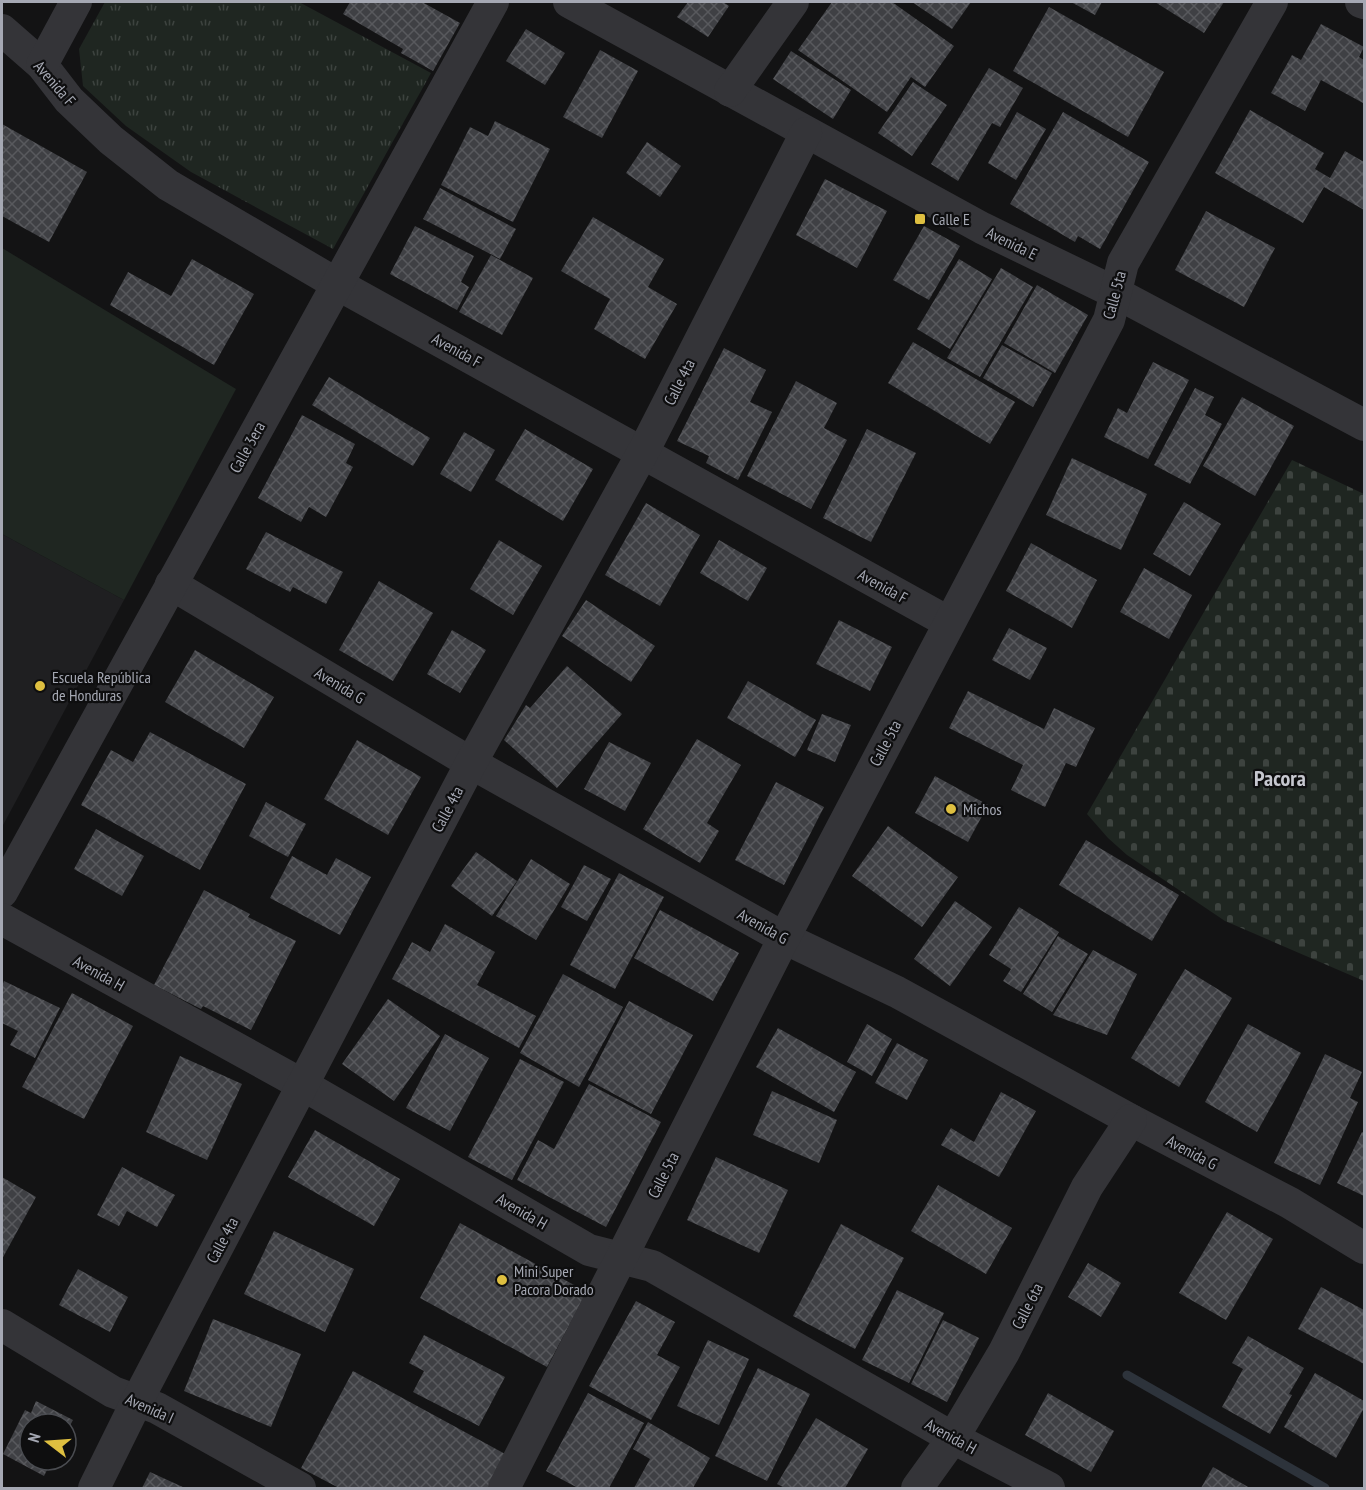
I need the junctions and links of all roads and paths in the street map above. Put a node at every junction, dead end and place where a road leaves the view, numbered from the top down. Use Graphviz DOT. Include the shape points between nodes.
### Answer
graph roads {
  1 [pos="75,2"];
  2 [pos="493,2"];
  3 [pos="569,2"];
  4 [pos="793,2"];
  5 [pos="1272,2"];
  6 [pos="2,30"];
  7 [pos="42,65"];
  8 [pos="730,91"];
  9 [pos="806,133"];
  10 [pos="337,284"];
  11 [pos="1116,293"];
  12 [pos="1365,425"];
  13 [pos="643,452"];
  14 [pos="171,585"];
  15 [pos="948,622"];
  16 [pos="471,763"];
  17 [pos="2,892"];
  18 [pos="2,919"];
  19 [pos="784,938"];
  20 [pos="303,1085"];
  21 [pos="1131,1120"];
  22 [pos="1365,1248"];
  23 [pos="620,1258"];
  24 [pos="2,1325"];
  25 [pos="137,1401"];
  26 [pos="953,1438"];
  27 [pos="94,1488"];
  28 [pos="300,1488"];
  29 [pos="504,1488"];
  30 [pos="917,1488"];
  31 [pos="1049,1488"];
  1 -- 7 [label="street"];
  2 -- 10 [label="street, Calle 3era"];
  3 -- 8 [label="street, Avenida E"];
  4 -- 8 [label="street"];
  5 -- 11 [label="street, Calle 5ta" via="1123,263"];
  6 -- 7 [label="street, Avenida F"];
  7 -- 10 [label="street, Avenida F" via="69,100 168,185"];
  8 -- 9 [label="street, Avenida E"];
  9 -- 11 [label="street, Avenida E" via="982,228"];
  9 -- 13 [label="street, Calle 4ta"];
  10 -- 13 [label="street, Avenida F"];
  10 -- 14 [label="street, Calle 3era"];
  11 -- 12 [label="street, Avenida E"];
  11 -- 15 [label="street, Calle 5ta" via="1109,320"];
  13 -- 15 [label="street, Avenida F"];
  13 -- 16 [label="street, Calle 4ta"];
  14 -- 16 [label="street, Avenida G"];
  14 -- 17 [label="street, Calle 3era"];
  15 -- 19 [label="street, Calle 5ta"];
  16 -- 19 [label="street, Avenida G"];
  16 -- 20 [label="street, Calle 4ta"];
  18 -- 20 [label="street, Avenida H"];
  19 -- 21 [label="street, Avenida G" via="897,992"];
  19 -- 23 [label="street, Calle 5ta"];
  20 -- 23 [label="street, Avenida H" via="589,1250"];
  20 -- 25 [label="street, Calle 4ta"];
  21 -- 22 [label="street, Avenida G" via="1290,1203"];
  21 -- 26 [label="street, Calle 6ta" via="1087,1187 1004,1352"];
  23 -- 26 [label="street, Avenida H" via="652,1266"];
  23 -- 29 [label="street, Calle 5ta"];
  24 -- 25 [label="street, Avenida I" via="113,1392"];
  25 -- 27 [label="street, Calle 4ta"];
  25 -- 28 [label="street, Avenida I" via="157,1408"];
  26 -- 30 [label="street, Calle 6ta"];
  26 -- 31 [label="street, Avenida H"];
}
